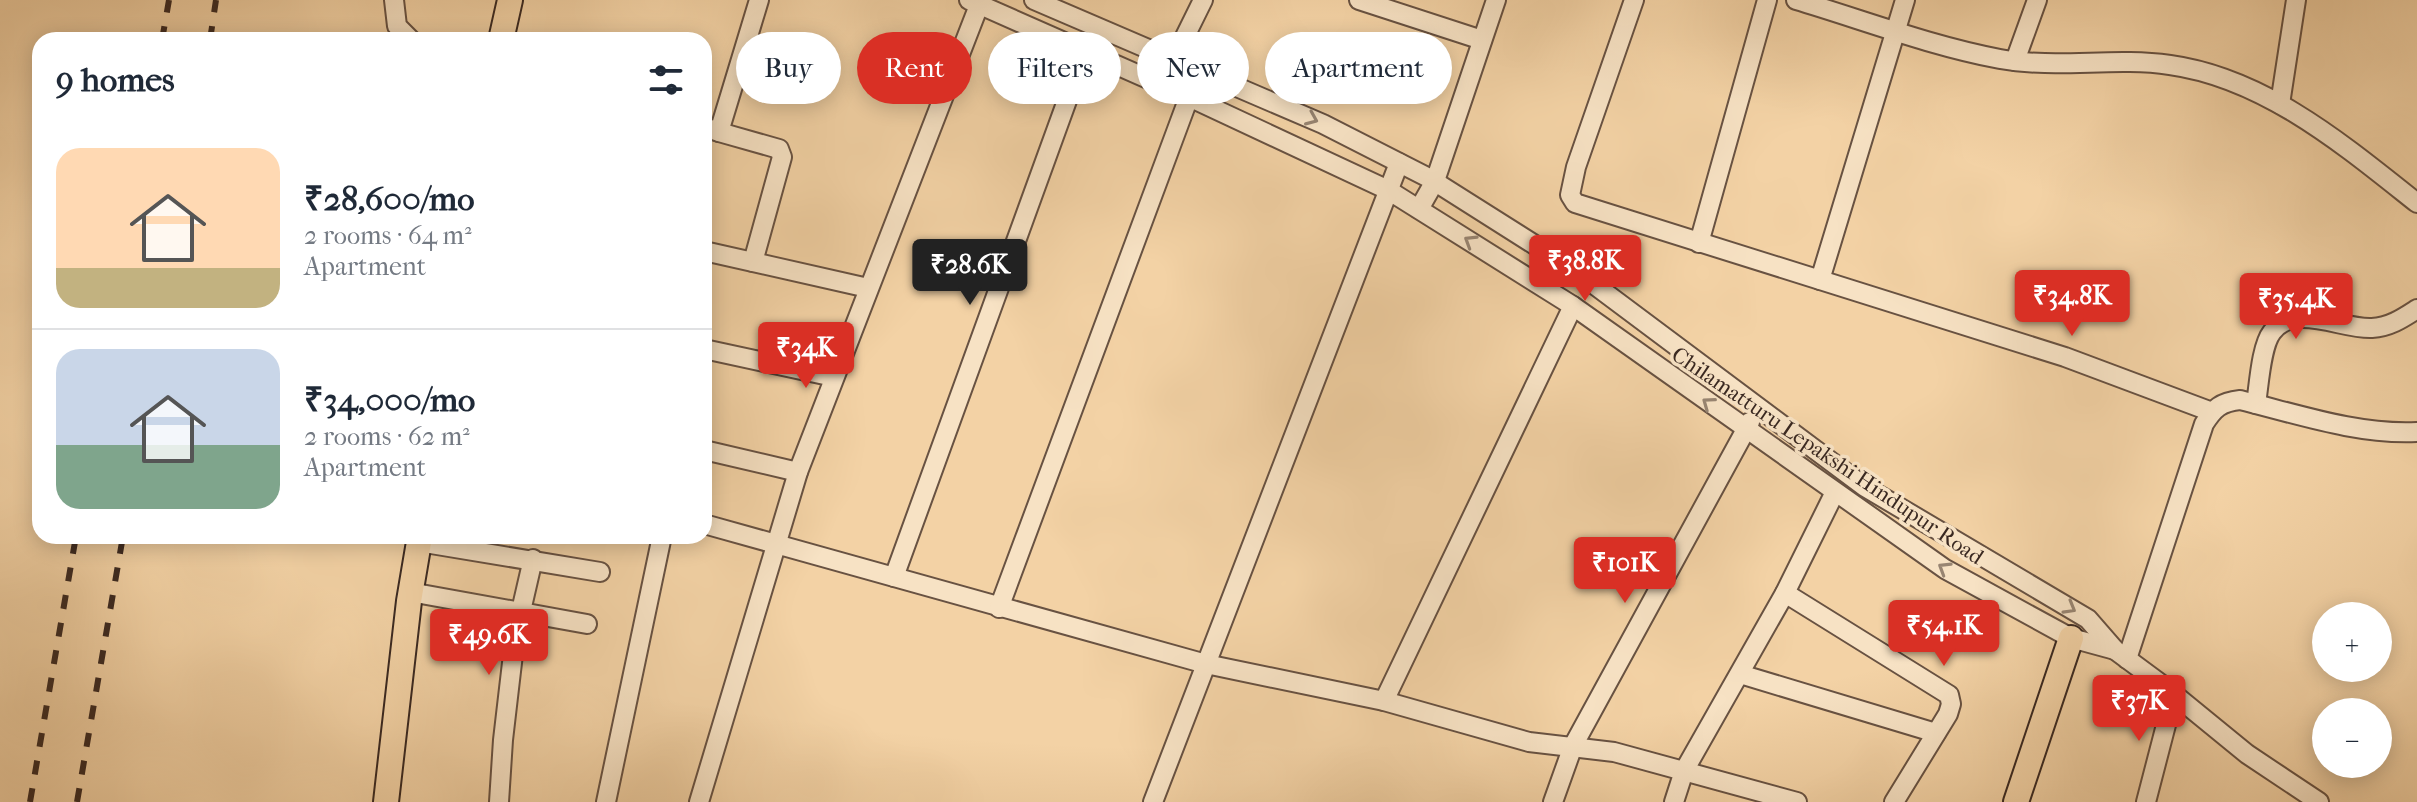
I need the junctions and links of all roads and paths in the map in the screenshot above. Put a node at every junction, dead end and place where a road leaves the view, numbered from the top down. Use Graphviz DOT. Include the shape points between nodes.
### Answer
graph roads {
  1 [pos="394,0"];
  2 [pos="510,0"];
  3 [pos="759,0"];
  4 [pos="1034,0"];
  5 [pos="1203,0"];
  6 [pos="1359,0"];
  7 [pos="1496,0"];
  8 [pos="1634,0"];
  9 [pos="1767,0"];
  10 [pos="1796,0"];
  11 [pos="1905,0"];
  12 [pos="2037,0"];
  13 [pos="2296,0"];
  14 [pos="977,2"];
  15 [pos="1896,29"];
  16 [pos="403,32"];
  17 [pos="503,32"];
  18 [pos="1043,32"];
  19 [pos="1188,32"];
  20 [pos="1482,40"];
  21 [pos="1137,44"];
  22 [pos="2015,61"];
  23 [pos="1249,92"];
  24 [pos="1066,104"];
  25 [pos="1186,104"];
  26 [pos="1204,104"];
  27 [pos="2280,104"];
  28 [pos="712,130"];
  29 [pos="1399,163"];
  30 [pos="1435,181"];
  31 [pos="1388,190"];
  32 [pos="2417,203"];
  33 [pos="1419,209"];
  34 [pos="1699,243"];
  35 [pos="712,253"];
  36 [pos="753,262"];
  37 [pos="1820,280"];
  38 [pos="868,288"];
  39 [pos="1573,306"];
  40 [pos="2417,309"];
  41 [pos="712,351"];
  42 [pos="834,377"];
  43 [pos="2256,404"];
  44 [pos="1760,408"];
  45 [pos="2212,412"];
  46 [pos="1745,430"];
  47 [pos="2417,432"];
  48 [pos="712,452"];
  49 [pos="798,472"];
  50 [pos="1835,492"];
  51 [pos="712,526"];
  52 [pos="775,542"];
  53 [pos="419,544"];
  54 [pos="448,544"];
  55 [pos="660,544"];
  56 [pos="533,559"];
  57 [pos="600,572"];
  58 [pos="894,577"];
  59 [pos="410,592"];
  60 [pos="1785,593"];
  61 [pos="999,608"];
  62 [pos="521,610"];
  63 [pos="587,624"];
  64 [pos="2071,638"];
  65 [pos="2121,654"];
  66 [pos="1206,664"];
  67 [pos="1740,674"];
  68 [pos="2174,694"];
  69 [pos="1384,701"];
  70 [pos="1936,733"];
  71 [pos="1573,746"];
  72 [pos="1684,771"];
  73 [pos="386,802"];
  74 [pos="499,802"];
  75 [pos="606,802"];
  76 [pos="699,802"];
  77 [pos="1153,802"];
  78 [pos="1553,802"];
  79 [pos="1674,802"];
  80 [pos="1797,802"];
  81 [pos="1894,802"];
  82 [pos="2016,802"];
  83 [pos="2146,802"];
  84 [pos="2319,802"];
  1 -- 16 [label="street" via="397,26"];
  2 -- 17 [label="main road"];
  3 -- 28 [label="street"];
  4 -- 21 [label="street, Chilamatturu Lepakshi Hindupur Road"];
  5 -- 19 [label="street"];
  6 -- 20 [label="street"];
  7 -- 20 [label="street"];
  8 -- 34 [label="street" via="1570,195 1583,207"];
  9 -- 34 [label="street"];
  10 -- 15 [label="street"];
  11 -- 15 [label="street"];
  12 -- 22 [label="street"];
  13 -- 27 [label="street"];
  14 -- 18 [label="street, Chilamatturu Lepakshi Hindupur Road"];
  14 -- 38 [label="street"];
  15 -- 22 [label="street"];
  15 -- 37 [label="street"];
  20 -- 30 [label="street"];
  22 -- 27 [label="street" via="2171,65 2224,78"];
  23 -- 29 [label="street, Chilamatturu Lepakshi Hindupur Road, one-way"];
  24 -- 58 [label="street"];
  25 -- 61 [label="street"];
  26 -- 31 [label="street, Chilamatturu Lepakshi Hindupur Road"];
  27 -- 32 [label="street"];
  28 -- 36 [label="street" via="770,145 782,157"];
  29 -- 30 [label="street, Chilamatturu Lepakshi Hindupur Road"];
  29 -- 31 [label="street"];
  30 -- 33 [label="street"];
  30 -- 44 [label="street, Chilamatturu Lepakshi Hindupur Road" via="1576,271"];
  31 -- 33 [label="street, Chilamatturu Lepakshi Hindupur Road"];
  31 -- 66 [label="street"];
  39 -- 33 [label="street, Chilamatturu Lepakshi Hindupur Road, one-way"];
  34 -- 37 [label="street"];
  35 -- 36 [label="street"];
  36 -- 38 [label="street"];
  37 -- 45 [label="street" via="2065,357"];
  38 -- 42 [label="street"];
  46 -- 39 [label="street, Chilamatturu Lepakshi Hindupur Road, one-way"];
  39 -- 69 [label="street"];
  40 -- 43 [label="street" via="2397,322 2371,328 2304,318 2283,322 2267,341"];
  41 -- 42 [label="street"];
  42 -- 49 [label="street"];
  43 -- 45 [label="street" via="2223,402"];
  43 -- 47 [label="street" via="2367,429"];
  44 -- 46 [label="street"];
  44 -- 65 [label="street, Chilamatturu Lepakshi Hindupur Road, one-way" via="1865,487 2088,619"];
  45 -- 65 [label="street"];
  46 -- 50 [label="street, Chilamatturu Lepakshi Hindupur Road"];
  46 -- 71 [label="street"];
  48 -- 49 [label="street"];
  49 -- 52 [label="street"];
  50 -- 60 [label="street"];
  64 -- 50 [label="street, Chilamatturu Lepakshi Hindupur Road, one-way" via="1945,569"];
  51 -- 52 [label="street"];
  52 -- 58 [label="street"];
  52 -- 76 [label="street"];
  53 -- 59 [label="main road"];
  54 -- 56 [label="street"];
  55 -- 75 [label="street"];
  56 -- 57 [label="street"];
  56 -- 62 [label="street"];
  58 -- 61 [label="street"];
  59 -- 62 [label="street"];
  59 -- 73 [label="main road"];
  60 -- 67 [label="street"];
  60 -- 70 [label="street" via="1949,695 1948,714"];
  61 -- 66 [label="street"];
  62 -- 63 [label="street"];
  62 -- 74 [label="street"];
  64 -- 65 [label="street, Chilamatturu Lepakshi Hindupur Road"];
  64 -- 82 [label="main road"];
  65 -- 68 [label="street, Chilamatturu Lepakshi Hindupur Road"];
  66 -- 69 [label="street"];
  66 -- 77 [label="street"];
  67 -- 70 [label="street"];
  67 -- 72 [label="street"];
  68 -- 83 [label="street"];
  68 -- 84 [label="street, Chilamatturu Lepakshi Hindupur Road" via="2247,754"];
  69 -- 71 [label="street" via="1529,742"];
  70 -- 81 [label="street"];
  71 -- 72 [label="street"];
  71 -- 78 [label="street"];
  72 -- 79 [label="street"];
  72 -- 80 [label="street"];
}
